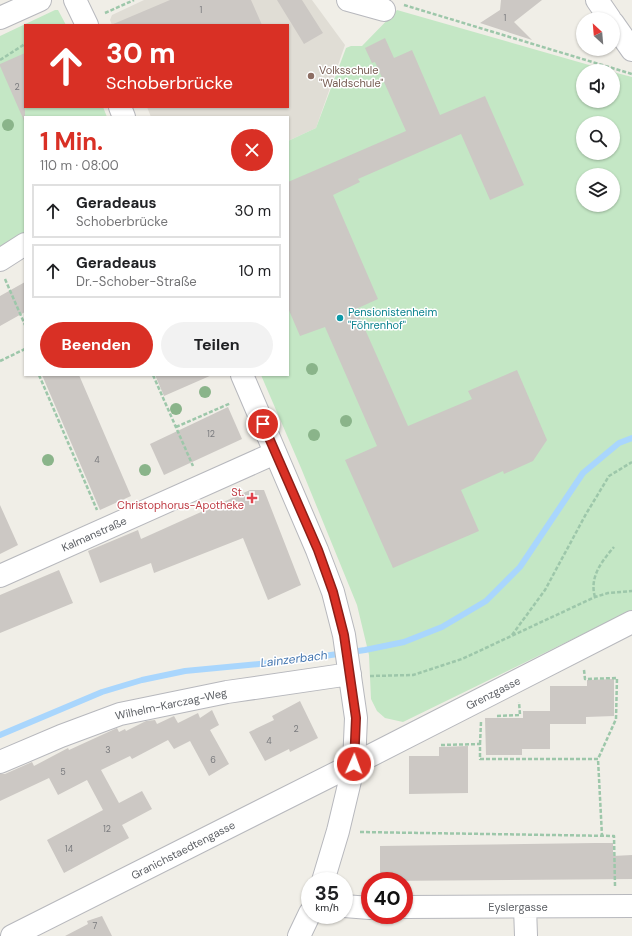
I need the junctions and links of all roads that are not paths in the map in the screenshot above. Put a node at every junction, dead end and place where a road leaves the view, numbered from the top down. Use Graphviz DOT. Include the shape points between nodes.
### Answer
graph roads {
  1 [pos="40,0"];
  2 [pos="75,0"];
  3 [pos="348,0"];
  4 [pos="597,0"];
  5 [pos="384,10"];
  6 [pos="605,12"];
  7 [pos="0,18"];
  8 [pos="87,24"];
  9 [pos="620,33"];
  10 [pos="632,50"];
  11 [pos="24,245"];
  12 [pos="2,267"];
  13 [pos="242,376"];
  14 [pos="275,453"];
  15 [pos="0,576"];
  16 [pos="632,622"];
  17 [pos="350,671"];
  18 [pos="0,762"];
  19 [pos="354,764"];
  20 [pos="326,872"];
  21 [pos="624,906"];
  22 [pos="413,907"];
  23 [pos="525,907"];
  24 [pos="305,924"];
  25 [pos="12,936"];
  26 [pos="299,936"];
  27 [pos="526,936"];
  1 -- 7 [label="street"];
  2 -- 8 [label="street"];
  3 -- 5 [label="street"];
  4 -- 6 [label="street"];
  9 -- 10 [label="street"];
  11 -- 12 [label="street"];
  13 -- 14 [label="street"];
  14 -- 15 [label="street, Kalmanstraße"];
  14 -- 17 [label="street" via="318,550 333,592"];
  16 -- 19 [label="street, Grenzgasse"];
  17 -- 18 [label="street, Wilhelm-Karczag-Weg" via="120,714"];
  17 -- 19 [label="street" via="356,718"];
  19 -- 20 [label="street"];
  19 -- 25 [label="street, Granichstaedtengasse"];
  21 -- 23 [label="street, Eyslergasse"];
  22 -- 23 [label="street, Eyslergasse"];
  23 -- 27 [label="street"];
  24 -- 26 [label="street"];
}
